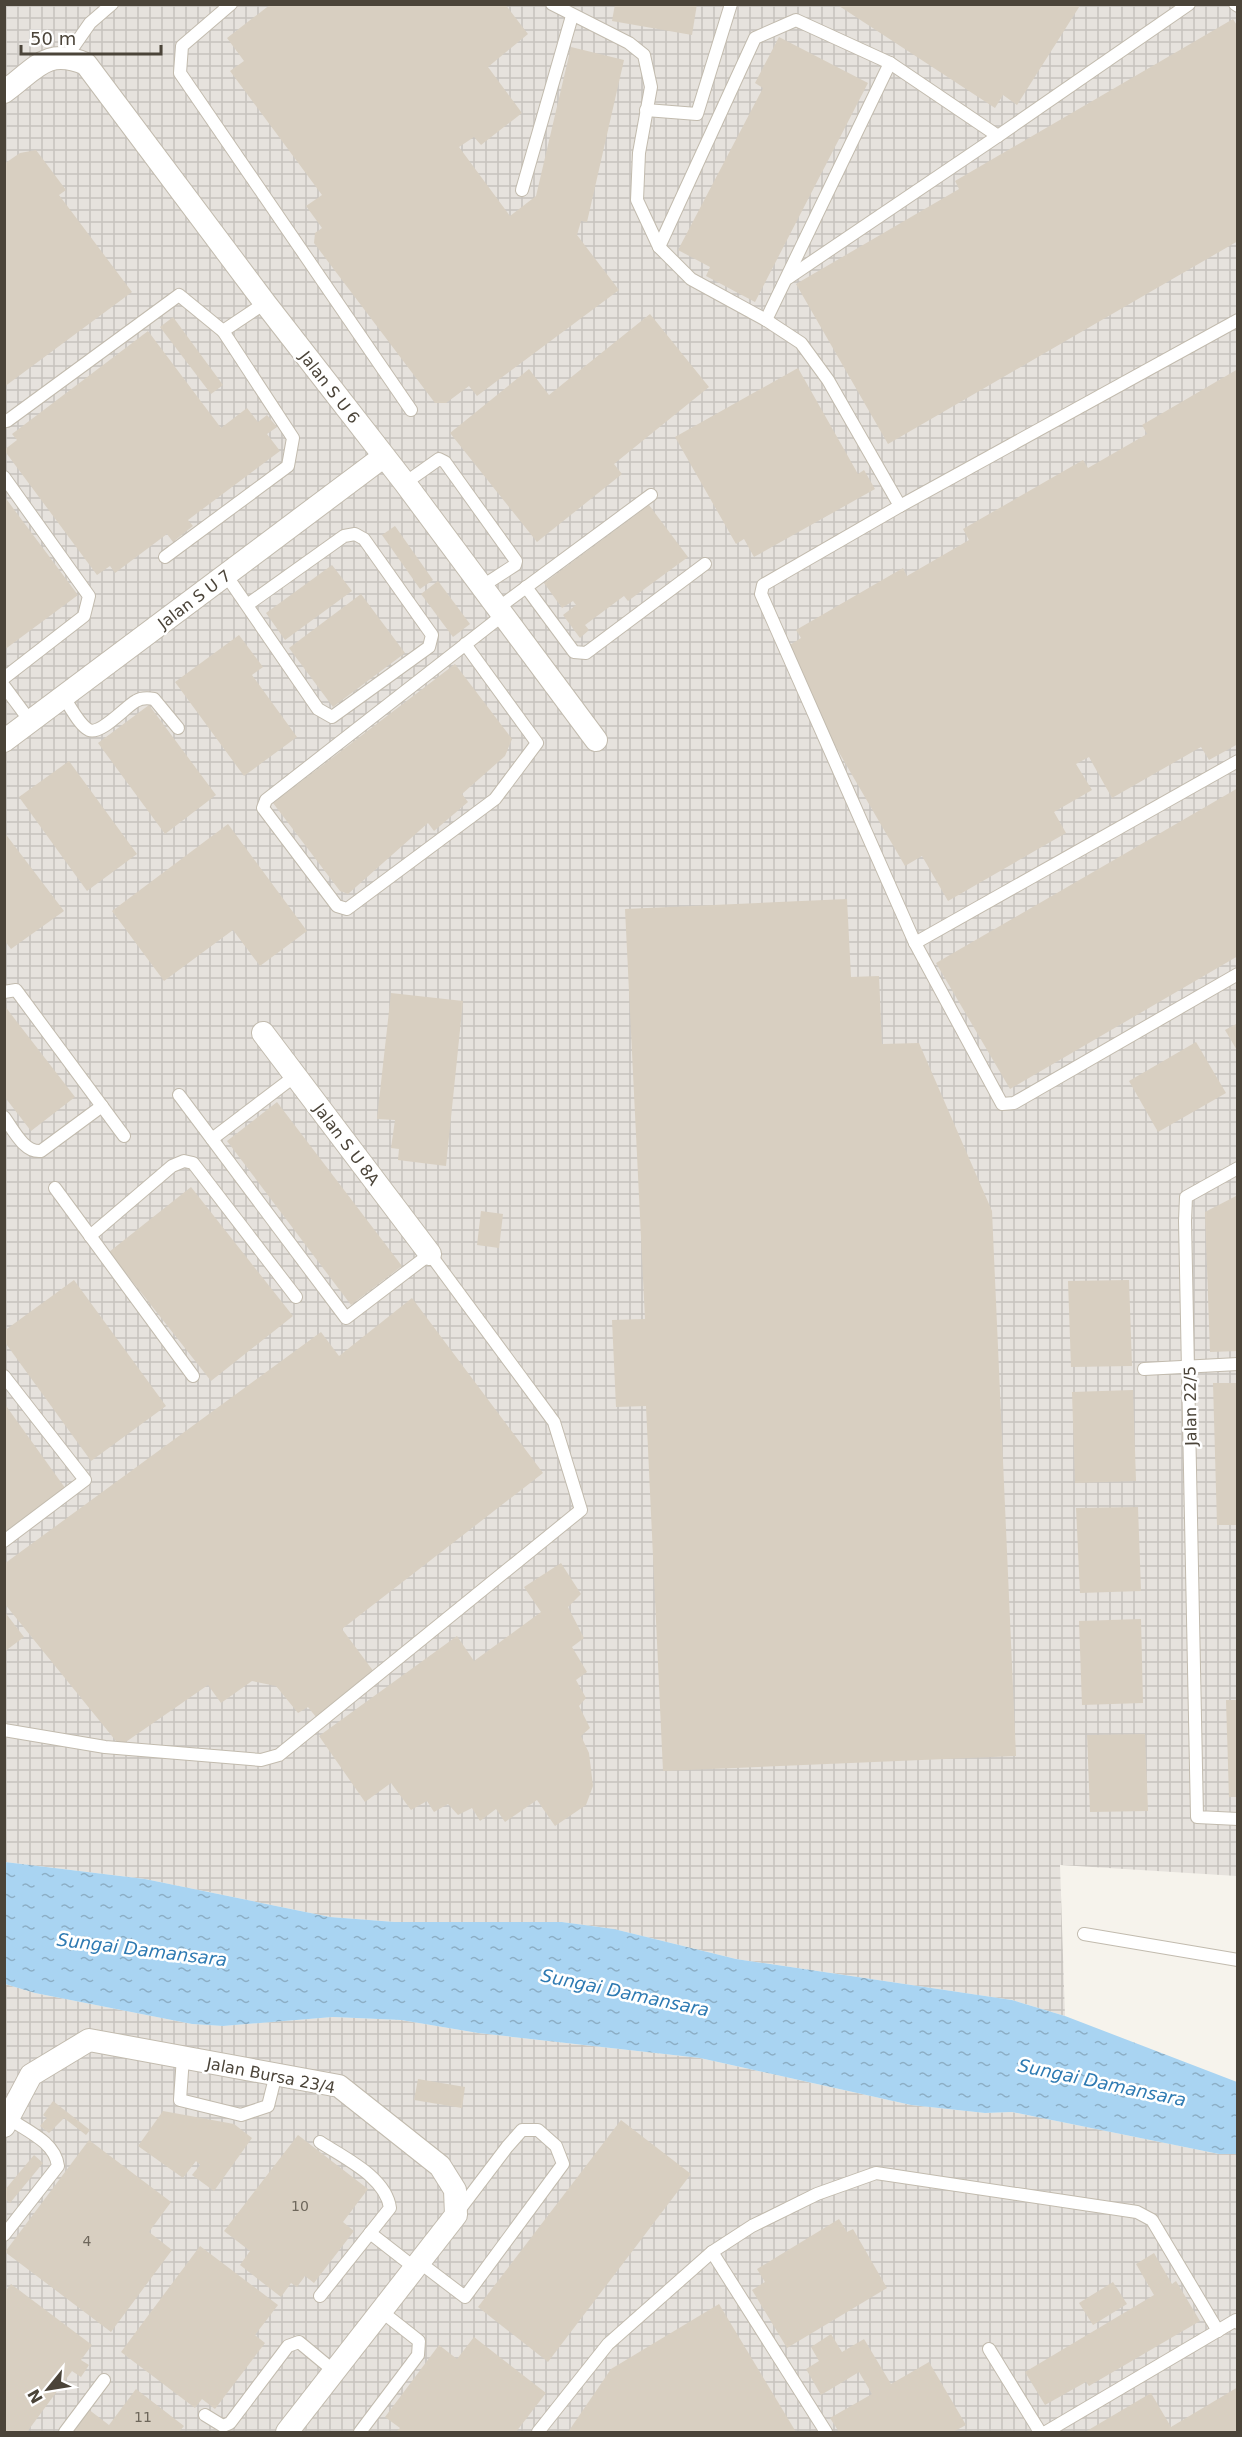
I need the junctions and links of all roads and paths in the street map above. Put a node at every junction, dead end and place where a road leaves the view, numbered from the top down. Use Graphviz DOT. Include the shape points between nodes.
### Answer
graph roads {
  1 [pos="112,4"];
  2 [pos="231,4"];
  3 [pos="552,4"];
  4 [pos="731,4"];
  5 [pos="1189,4"];
  6 [pos="572,16"];
  7 [pos="59,57"];
  8 [pos="890,63"];
  9 [pos="4,92"];
  10 [pos="646,110"];
  11 [pos="697,114"];
  12 [pos="718,120"];
  13 [pos="998,136"];
  14 [pos="522,190"];
  15 [pos="659,247"];
  16 [pos="787,278"];
  17 [pos="265,303"];
  18 [pos="1238,320"];
  19 [pos="766,321"];
  20 [pos="223,331"];
  21 [pos="411,410"];
  22 [pos="6,421"];
  23 [pos="383,457"];
  24 [pos="4,477"];
  25 [pos="405,483"];
  26 [pos="651,495"];
  27 [pos="900,506"];
  28 [pos="165,557"];
  29 [pos="705,564"];
  30 [pos="226,575"];
  31 [pos="481,587"];
  32 [pos="526,587"];
  33 [pos="247,605"];
  34 [pos="500,612"];
  35 [pos="465,644"];
  36 [pos="4,678"];
  37 [pos="4,686"];
  38 [pos="63,696"];
  39 [pos="30,721"];
  40 [pos="178,728"];
  41 [pos="596,740"];
  42 [pos="4,741"];
  43 [pos="1238,761"];
  44 [pos="915,943"];
  45 [pos="1238,974"];
  46 [pos="4,992"];
  47 [pos="263,1033"];
  48 [pos="295,1076"];
  49 [pos="179,1095"];
  50 [pos="102,1106"];
  51 [pos="4,1118"];
  52 [pos="124,1136"];
  53 [pos="212,1139"];
  54 [pos="1238,1168"];
  55 [pos="55,1188"];
  56 [pos="90,1236"];
  57 [pos="430,1254"];
  58 [pos="296,1297"];
  59 [pos="1238,1364"];
  60 [pos="1189,1365"];
  61 [pos="1144,1369"];
  62 [pos="4,1376"];
  63 [pos="193,1377"];
  64 [pos="4,1541"];
  65 [pos="4,1730"];
  66 [pos="1238,1819"];
  67 [pos="1084,1934"];
  68 [pos="1238,1960"];
  69 [pos="183,2057"];
  70 [pos="276,2074"];
  71 [pos="6,2122"];
  72 [pos="320,2142"];
  73 [pos="456,2215"];
  74 [pos="370,2233"];
  75 [pos="4,2235"];
  76 [pos="711,2252"];
  77 [pos="417,2265"];
  78 [pos="320,2296"];
  79 [pos="381,2311"];
  80 [pos="1238,2323"];
  81 [pos="1218,2331"];
  82 [pos="989,2349"];
  83 [pos="334,2371"];
  84 [pos="104,2380"];
  85 [pos="205,2415"];
  86 [pos="65,2433"];
  87 [pos="287,2433"];
  88 [pos="360,2433"];
  89 [pos="538,2433"];
  90 [pos="826,2433"];
  91 [pos="1040,2433"];
  92 [pos="1046,2433"];
  1 -- 7 [label="lane"];
  2 -- 21 [label="lane" via="182,46 180,73"];
  3 -- 6 [label="lane"];
  4 -- 11 [label="lane"];
  5 -- 13 [label="lane"];
  6 -- 10 [label="lane" via="629,43 644,56 651,87"];
  6 -- 14 [label="lane"];
  7 -- 9 [label="street"];
  7 -- 17 [label="street, Jalan S U 6" via="86,64"];
  8 -- 12 [label="lane" via="796,20 755,38"];
  8 -- 13 [label="lane"];
  8 -- 16 [label="lane"];
  10 -- 11 [label="lane"];
  10 -- 15 [label="lane" via="637,200"];
  11 -- 12 [label="lane"];
  12 -- 15 [label="lane"];
  13 -- 16 [label="lane"];
  15 -- 19 [label="lane" via="691,279"];
  16 -- 19 [label="lane"];
  17 -- 20 [label="lane"];
  17 -- 23 [label="street, Jalan S U 6"];
  18 -- 27 [label="lane"];
  19 -- 27 [label="lane" via="801,343 828,380"];
  20 -- 22 [label="lane" via="179,295"];
  20 -- 28 [label="lane" via="293,438 288,466"];
  23 -- 25 [label="street, Jalan S U 6"];
  23 -- 30 [label="street, Jalan S U 7"];
  24 -- 36 [label="lane" via="89,596 84,616"];
  25 -- 31 [label="street, Jalan S U 6"];
  25 -- 31 [label="lane" via="439,459 452,471 516,561 515,566"];
  26 -- 32 [label="lane"];
  27 -- 44 [label="lane" via="760,589"];
  29 -- 32 [label="lane" via="586,653 574,652"];
  30 -- 33 [label="lane"];
  30 -- 38 [label="street, Jalan S U 7"];
  31 -- 34 [label="street, Jalan S U 6"];
  32 -- 34 [label="lane"];
  33 -- 33 [label="lane" via="345,536 355,534 364,538 432,635 429,647 332,717 318,709"];
  34 -- 35 [label="lane"];
  34 -- 41 [label="street, Jalan S U 6"];
  35 -- 35 [label="lane" via="266,800 263,808 337,906 348,909 495,799 537,743"];
  37 -- 39 [label="lane"];
  38 -- 39 [label="street, Jalan S U 7"];
  38 -- 40 [label="lane" via="87,729 94,731 144,698 154,699"];
  39 -- 42 [label="street, Jalan S U 7"];
  43 -- 44 [label="lane"];
  44 -- 45 [label="lane" via="1002,1104 1014,1104"];
  46 -- 50 [label="lane" via="16,990"];
  47 -- 48 [label="street, Jalan S U 8A"];
  48 -- 53 [label="lane"];
  48 -- 57 [label="street, Jalan S U 8A"];
  49 -- 53 [label="lane"];
  50 -- 51 [label="lane" via="41,1150 34,1151"];
  50 -- 52 [label="lane"];
  53 -- 57 [label="lane" via="346,1318"];
  54 -- 60 [label="lane, Jalan 22/5" via="1186,1197"];
  55 -- 56 [label="lane"];
  56 -- 58 [label="lane" via="172,1166 184,1161 193,1164"];
  56 -- 63 [label="lane"];
  57 -- 65 [label="lane" via="554,1422 581,1510 279,1755 261,1760 105,1747"];
  59 -- 60 [label="lane"];
  60 -- 61 [label="lane"];
  60 -- 66 [label="lane, Jalan 22/5" via="1197,1818"];
  62 -- 64 [label="lane" via="85,1480"];
  67 -- 68 [label="lane"];
  69 -- 70 [label="street, Jalan Bursa 23/4"];
  69 -- 70 [label="lane" via="180,2100 241,2115 268,2106"];
  69 -- 71 [label="street, Jalan Bursa 23/4" via="88,2040 31,2075"];
  70 -- 73 [label="street, Jalan Bursa 23/4" via="339,2086 440,2166 455,2190"];
  71 -- 75 [label="lane" via="49,2145 58,2166"];
  72 -- 74 [label="lane" via="378,2182 389,2197 390,2208"];
  73 -- 77 [label="street"];
  73 -- 77 [label="lane" via="522,2130 538,2130 556,2146 563,2164 465,2297"];
  74 -- 77 [label="lane"];
  74 -- 78 [label="lane"];
  76 -- 81 [label="lane" via="752,2226 817,2194 876,2173 1137,2212 1152,2220"];
  76 -- 89 [label="lane" via="608,2344"];
  76 -- 90 [label="lane"];
  77 -- 79 [label="street"];
  79 -- 83 [label="street"];
  79 -- 88 [label="lane" via="419,2341 418,2355"];
  80 -- 81 [label="lane" via="1236,2320"];
  81 -- 92 [label="lane"];
  82 -- 91 [label="lane"];
  83 -- 85 [label="lane" via="299,2342 288,2346 230,2423 223,2426"];
  83 -- 87 [label="street"];
  84 -- 86 [label="lane"];
}
